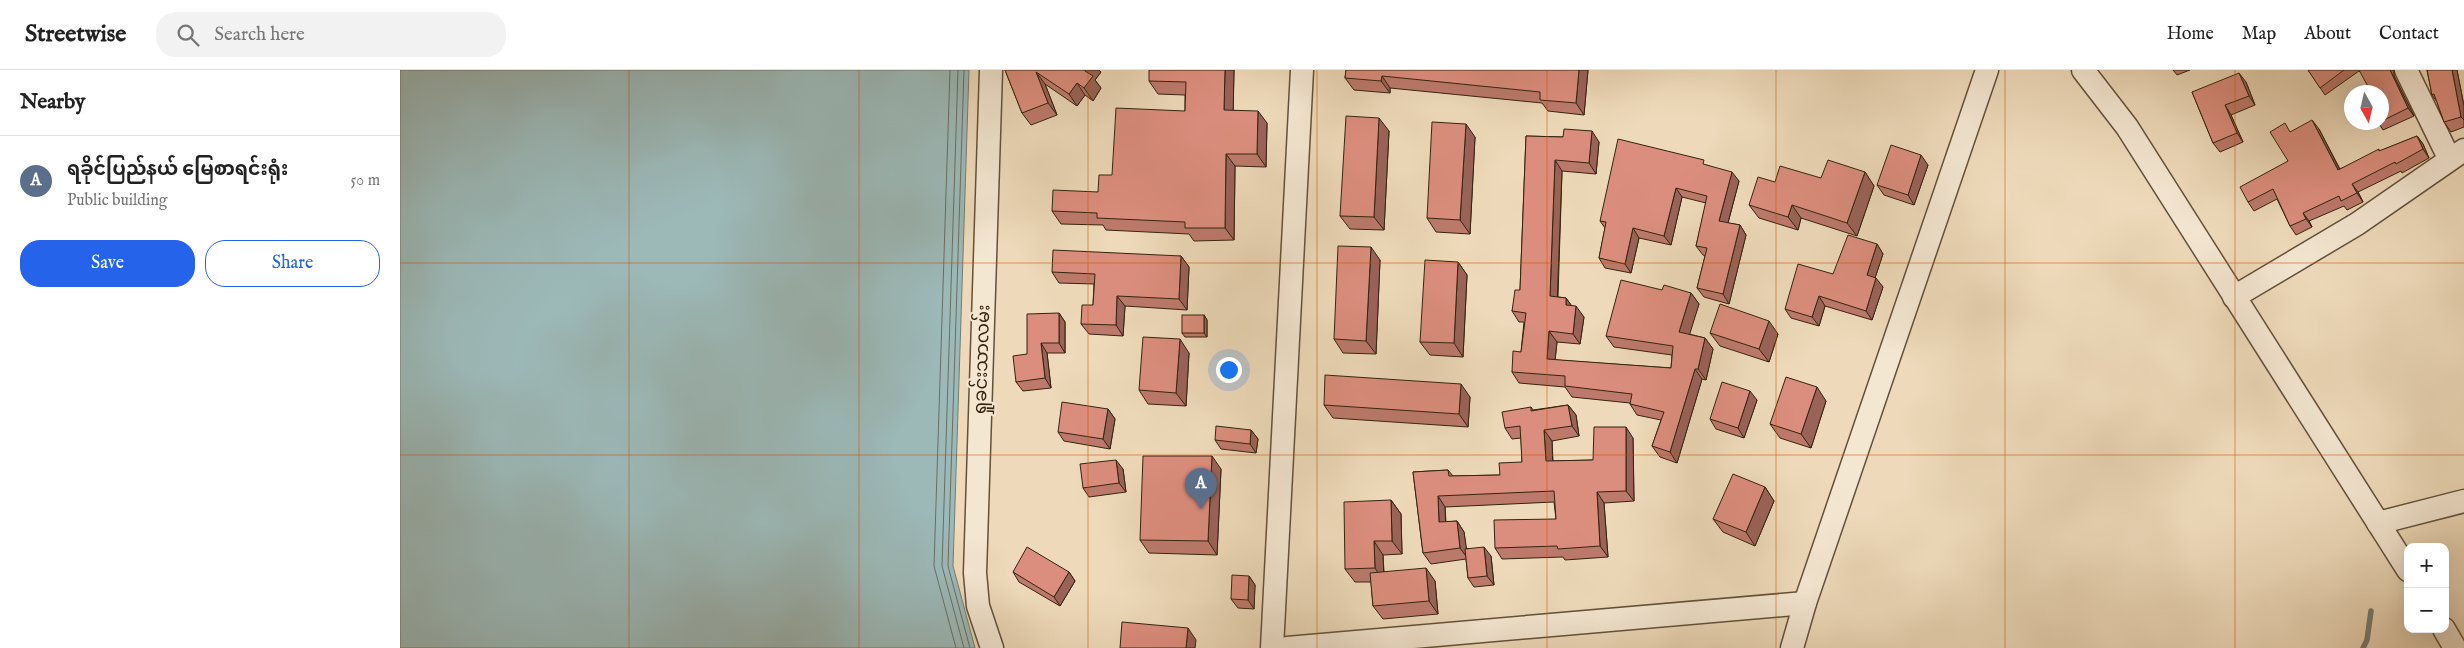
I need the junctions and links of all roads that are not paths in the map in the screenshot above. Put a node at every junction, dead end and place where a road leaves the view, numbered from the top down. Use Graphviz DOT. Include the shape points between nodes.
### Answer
graph roads {
  1 [pos="991,70"];
  2 [pos="1302,70"];
  3 [pos="1987,70"];
  4 [pos="2083,70"];
  5 [pos="2406,70"];
  6 [pos="2457,154"];
  7 [pos="2234,297"];
  8 [pos="2464,501"];
  9 [pos="2378,524"];
  10 [pos="2404,564"];
  11 [pos="1805,603"];
  12 [pos="2446,633"];
  13 [pos="992,648"];
  14 [pos="1272,648"];
  15 [pos="1287,648"];
  16 [pos="1792,648"];
  17 [pos="2455,648"];
  1 -- 13 [label="street, ရှုခင်းသာလမ်း" via="975,573 978,606"];
  2 -- 14 [label="street"];
  3 -- 11 [label="street"];
  4 -- 7 [label="street" via="2127,127"];
  5 -- 6 [label="street"];
  6 -- 7 [label="street" via="2356,224"];
  7 -- 9 [label="street"];
  8 -- 9 [label="street"];
  9 -- 10 [label="street"];
  11 -- 15 [label="street"];
  11 -- 16 [label="street"];
  12 -- 17 [label="street"];
}
